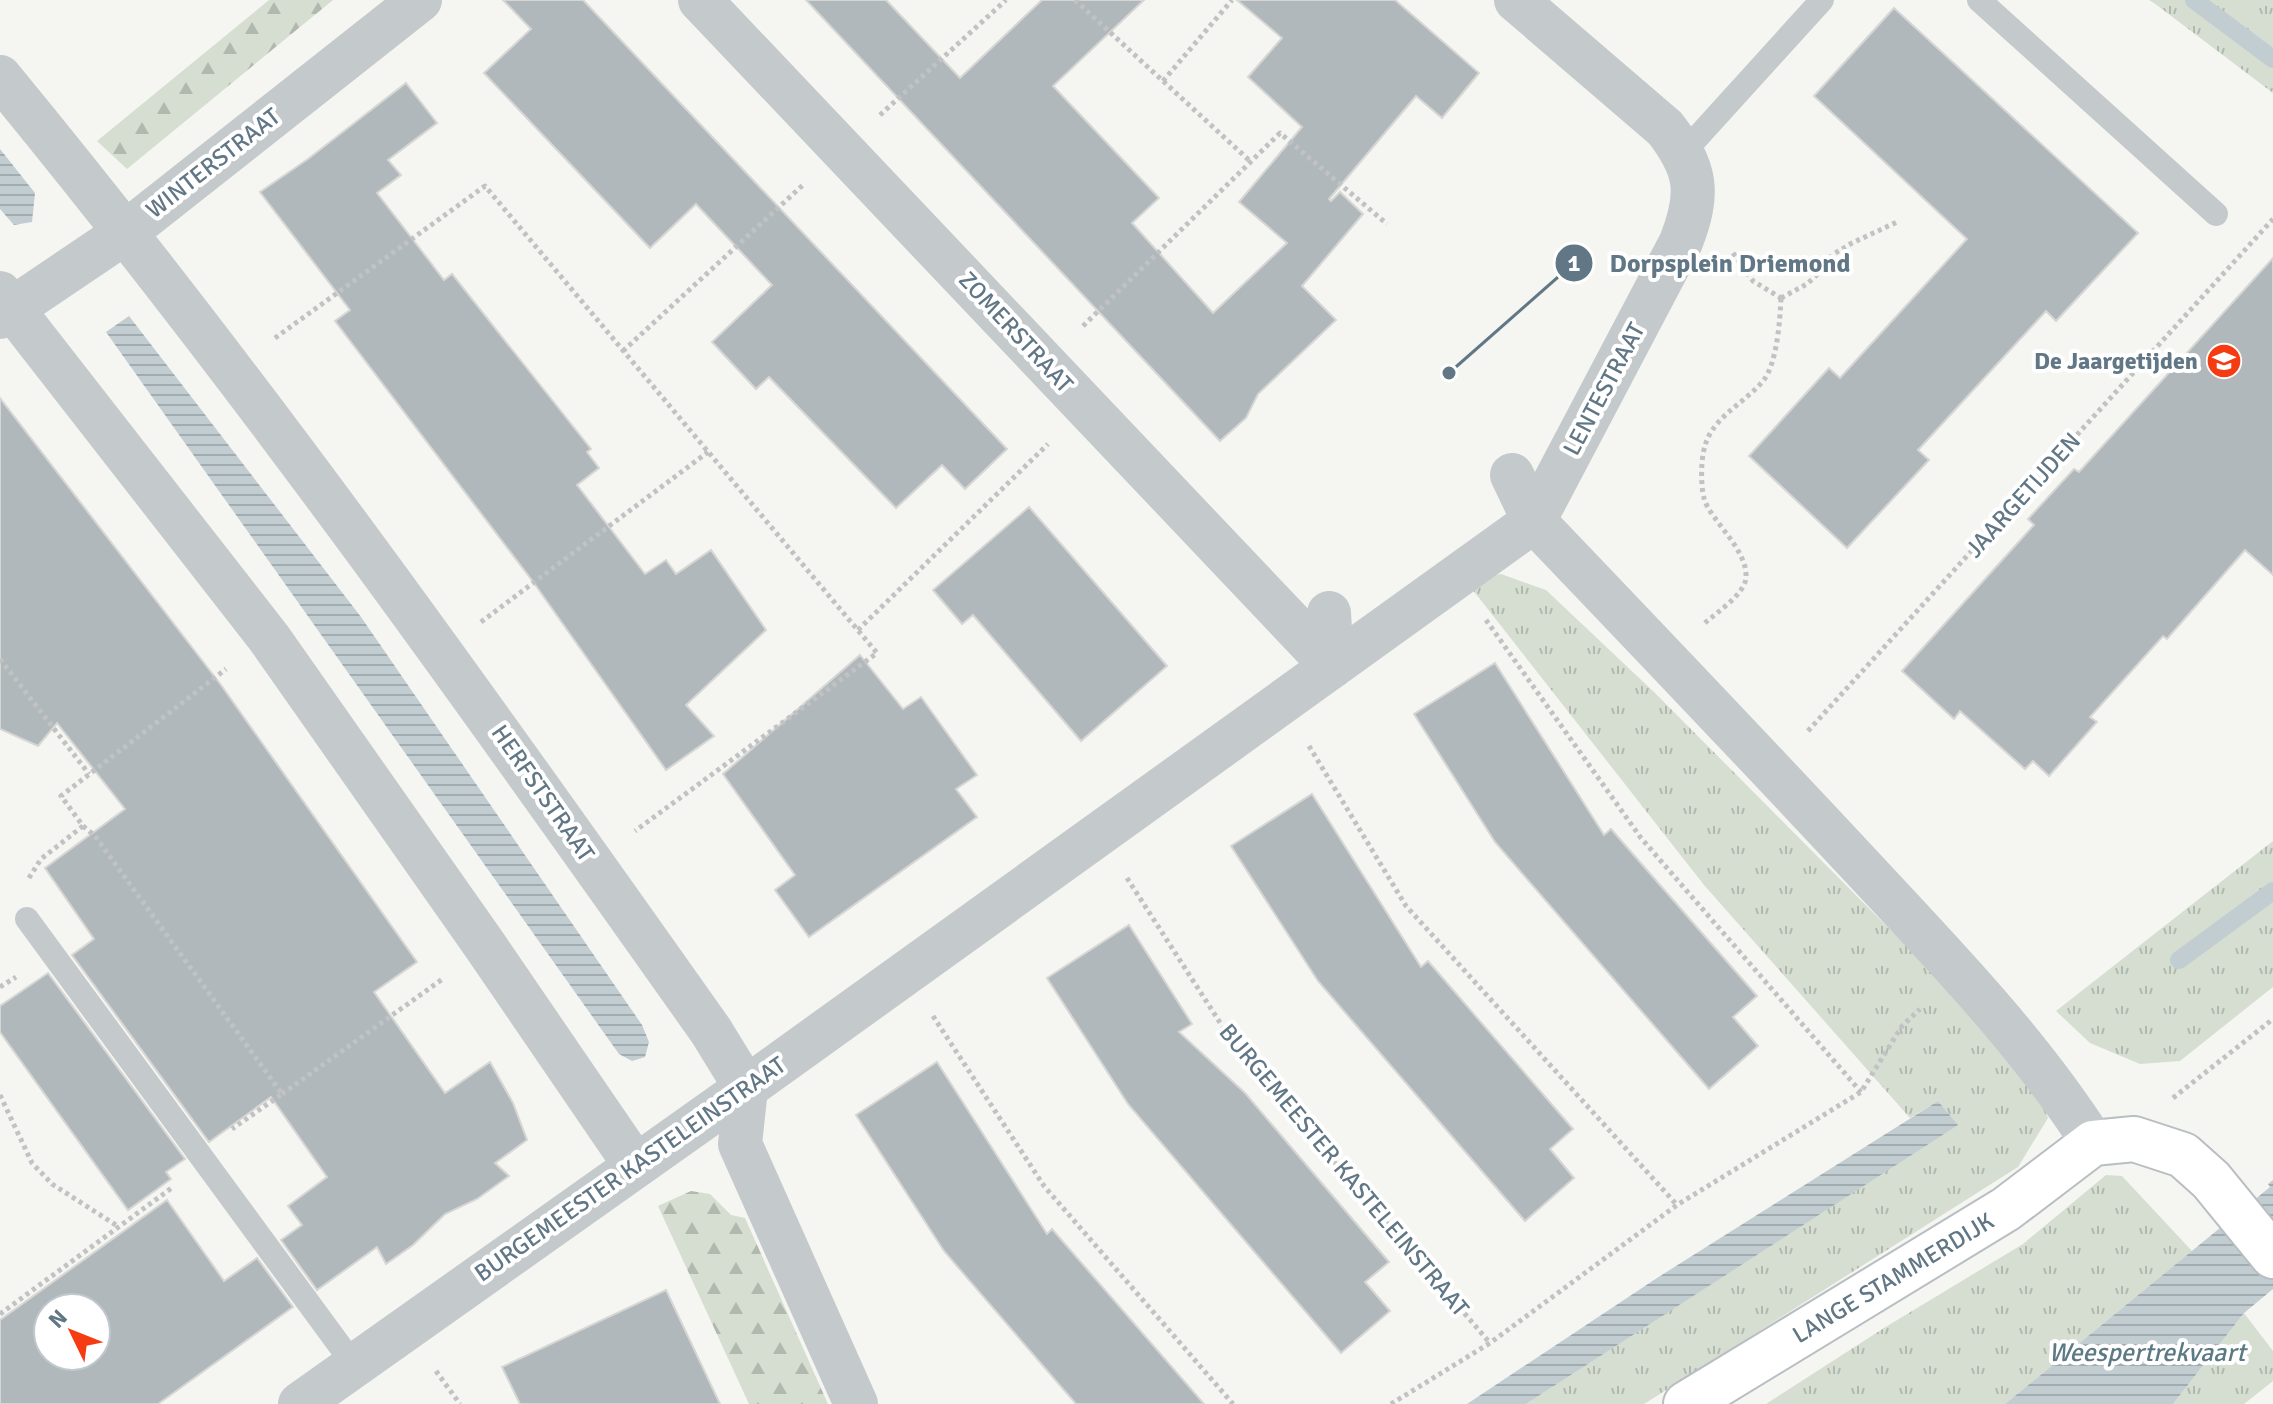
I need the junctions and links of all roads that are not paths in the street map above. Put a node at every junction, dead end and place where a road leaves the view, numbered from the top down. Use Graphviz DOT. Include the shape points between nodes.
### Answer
graph roads {
  1 [pos="420,0"];
  2 [pos="700,0"];
  3 [pos="1516,0"];
  4 [pos="1822,0"];
  5 [pos="1979,0"];
  6 [pos="0,77"];
  7 [pos="1670,164"];
  8 [pos="2216,214"];
  9 [pos="126,232"];
  10 [pos="4,306"];
  11 [pos="1512,475"];
  12 [pos="1534,521"];
  13 [pos="1329,613"];
  14 [pos="1332,666"];
  15 [pos="27,919"];
  16 [pos="746,1088"];
  17 [pos="2113,1141"];
  18 [pos="635,1165"];
  19 [pos="2273,1256"];
  20 [pos="354,1365"];
  21 [pos="300,1404"];
  22 [pos="856,1404"];
  23 [pos="1686,1404"];
  1 -- 9 [label="street, WINTERSTRAAT"];
  2 -- 14 [label="street, ZOMERSTRAAT" via="1086,407 1195,511"];
  3 -- 7 [label="street, LENTESTRAAT" via="1538,44 1665,128"];
  4 -- 7 [label="lane"];
  5 -- 8 [label="lane"];
  6 -- 9 [label="street, HERFSTSTRAAT"];
  7 -- 12 [label="street, LENTESTRAAT" via="1693,182 1692,212 1681,242"];
  9 -- 10 [label="street, WINTERSTRAAT"];
  9 -- 16 [label="street, HERFSTSTRAAT" via="442,651"];
  10 -- 18 [label="street" via="269,638"];
  11 -- 12 [label="street"];
  12 -- 14 [label="street, BURGEMEESTER KASTELEINSTRAAT"];
  12 -- 17 [label="street" via="1991,1008 2063,1096"];
  13 -- 14 [label="street"];
  14 -- 16 [label="street, BURGEMEESTER KASTELEINSTRAAT"];
  15 -- 20 [label="lane"];
  16 -- 18 [label="street, BURGEMEESTER KASTELEINSTRAAT"];
  16 -- 22 [label="street" via="740,1144"];
  17 -- 19 [label="street" via="2183,1155 2211,1180"];
  17 -- 23 [label="street, LANGE STAMMERDIJK"];
  18 -- 20 [label="street, BURGEMEESTER KASTELEINSTRAAT"];
  20 -- 21 [label="street, BURGEMEESTER KASTELEINSTRAAT"];
}
